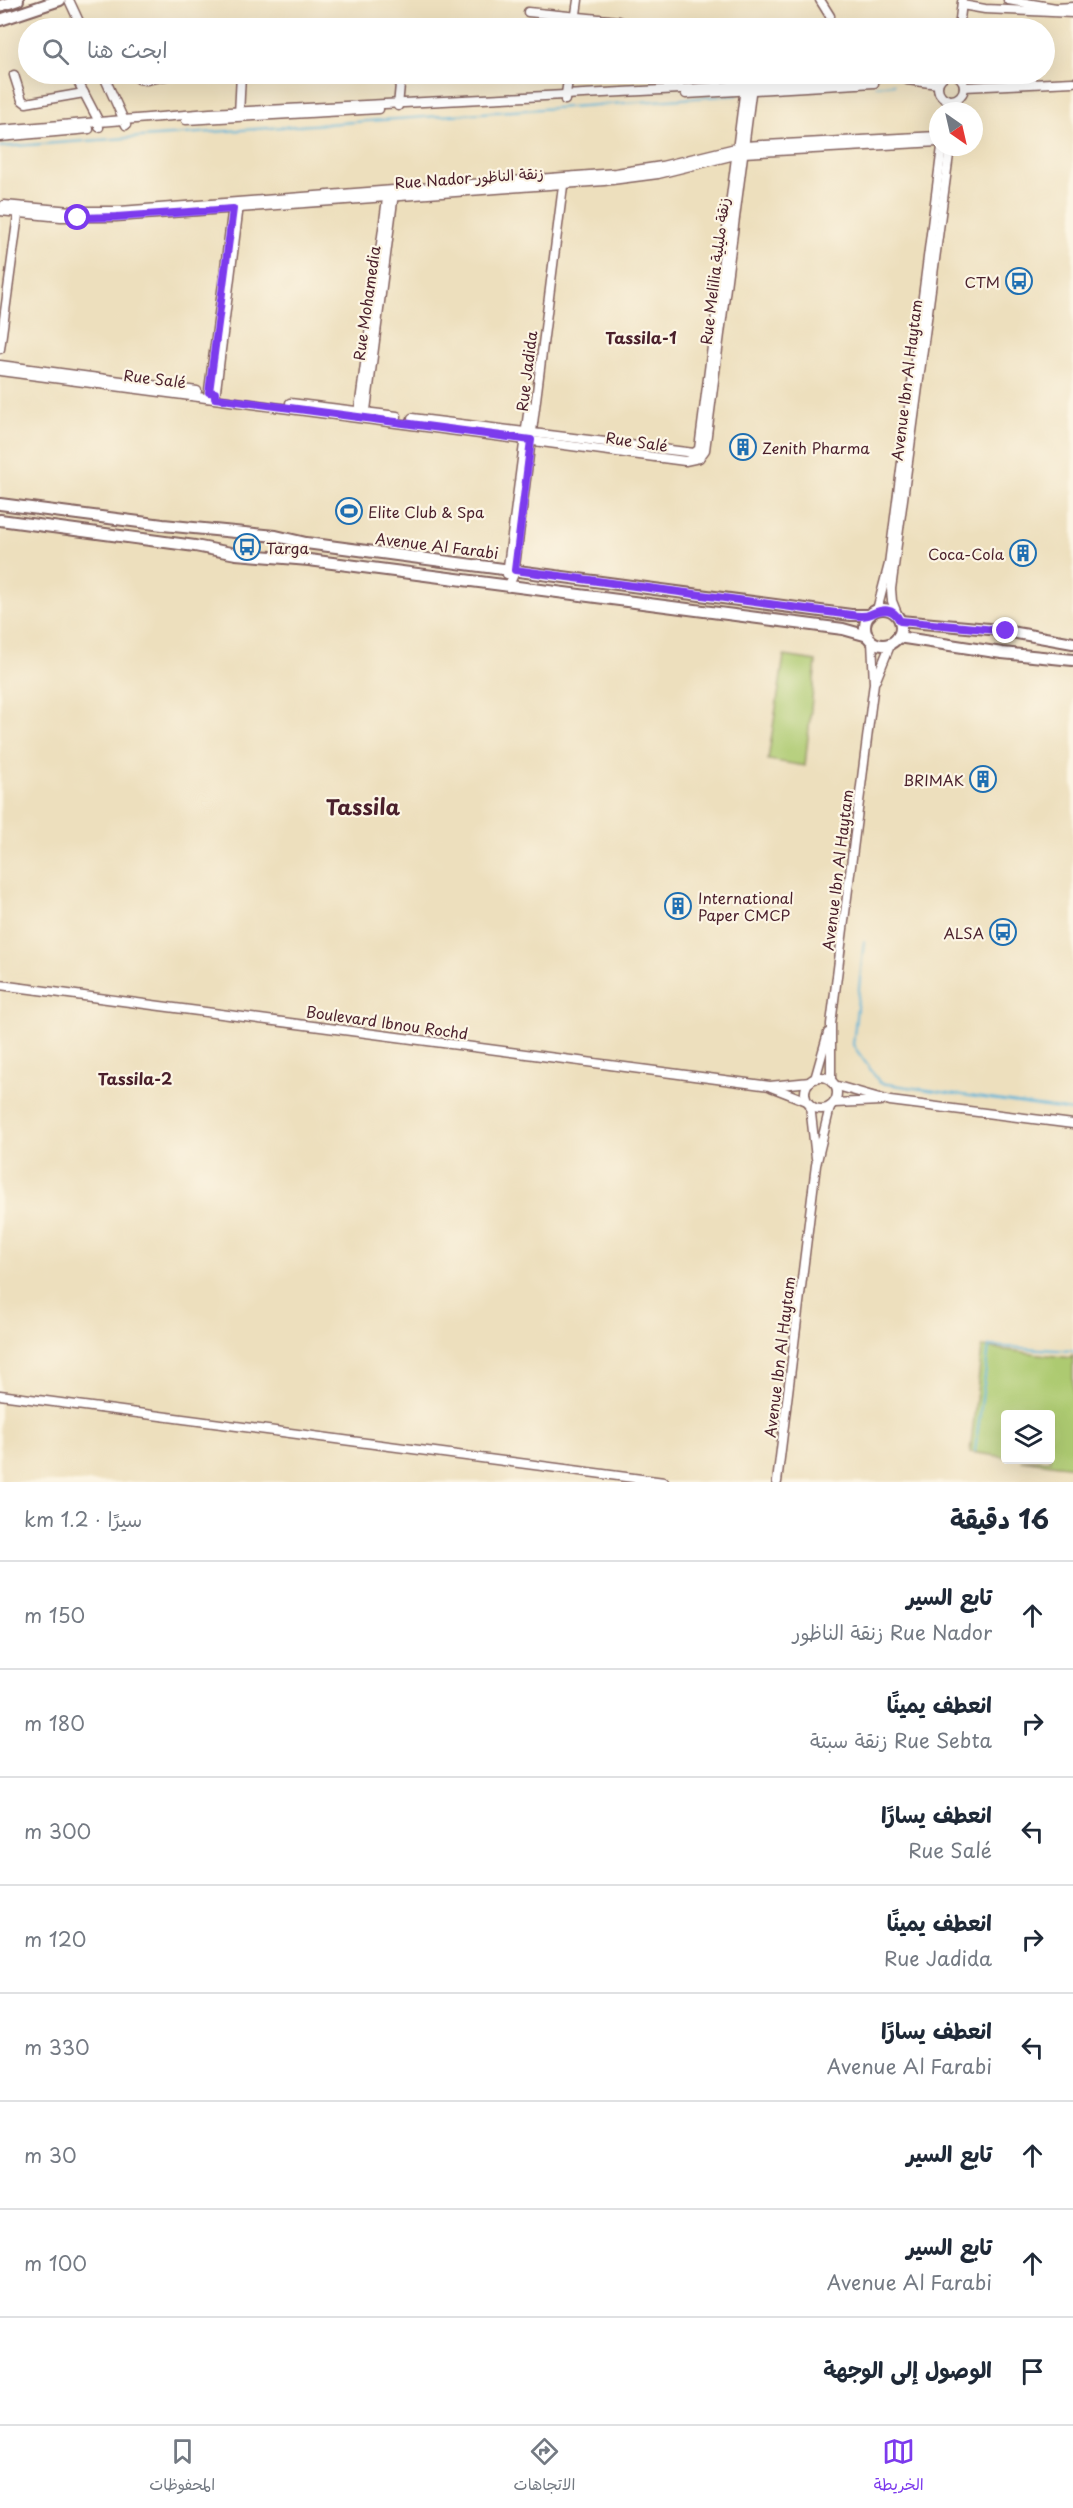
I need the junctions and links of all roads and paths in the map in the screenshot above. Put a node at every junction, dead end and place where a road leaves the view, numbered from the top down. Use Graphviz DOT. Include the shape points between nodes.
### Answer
graph roads {
  1 [pos="18,0"];
  2 [pos="60,0"];
  3 [pos="69,0"];
  4 [pos="578,0"];
  5 [pos="820,0"];
  6 [pos="1008,0"];
  7 [pos="962,3"];
  8 [pos="0,6"];
  9 [pos="1073,7"];
  10 [pos="528,12"];
  11 [pos="1073,13"];
  12 [pos="576,16"];
  13 [pos="830,16"];
  14 [pos="77,18"];
  15 [pos="593,18"];
  16 [pos="960,18"];
  17 [pos="2,19"];
  18 [pos="14,75"];
  19 [pos="1073,82"];
  20 [pos="1055,83"];
  21 [pos="79,84"];
  22 [pos="108,84"];
  23 [pos="240,84"];
  24 [pos="400,84"];
  25 [pos="567,84"];
  26 [pos="830,84"];
  27 [pos="940,84"];
  28 [pos="963,84"];
  29 [pos="1029,84"];
  30 [pos="964,87"];
  31 [pos="748,88"];
  32 [pos="84,93"];
  33 [pos="940,95"];
  34 [pos="566,98"];
  35 [pos="957,98"];
  36 [pos="946,102"];
  37 [pos="955,102"];
  38 [pos="398,105"];
  39 [pos="239,114"];
  40 [pos="96,123"];
  41 [pos="125,123"];
  42 [pos="0,130"];
  43 [pos="0,137"];
  44 [pos="929,137"];
  45 [pos="929,142"];
  46 [pos="740,150"];
  47 [pos="941,156"];
  48 [pos="949,156"];
  49 [pos="562,180"];
  50 [pos="391,194"];
  51 [pos="0,205"];
  52 [pos="236,205"];
  53 [pos="18,209"];
  54 [pos="0,211"];
  55 [pos="927,287"];
  56 [pos="0,349"];
  57 [pos="0,365"];
  58 [pos="0,371"];
  59 [pos="212,395"];
  60 [pos="362,415"];
  61 [pos="528,437"];
  62 [pos="697,456"];
  63 [pos="0,504"];
  64 [pos="0,520"];
  65 [pos="512,569"];
  66 [pos="508,587"];
  67 [pos="874,612"];
  68 [pos="899,618"];
  69 [pos="870,638"];
  70 [pos="895,640"];
  71 [pos="1073,643"];
  72 [pos="1073,660"];
  73 [pos="874,683"];
  74 [pos="0,985"];
  75 [pos="831,1024"];
  76 [pos="812,1080"];
  77 [pos="833,1083"];
  78 [pos="770,1086"];
  79 [pos="890,1101"];
  80 [pos="809,1103"];
  81 [pos="832,1105"];
  82 [pos="1073,1124"];
  83 [pos="816,1165"];
  84 [pos="0,1395"];
  85 [pos="664,1482"];
  86 [pos="777,1482"];
  1 -- 8 [label="street"];
  2 -- 17 [label="street"];
  3 -- 14 [label="street"];
  4 -- 12 [label="street"];
  5 -- 13 [label="street"];
  6 -- 9 [label="street"];
  7 -- 11 [label="street" via="985,9"];
  7 -- 16 [label="street"];
  8 -- 17 [label="street"];
  10 -- 12 [label="street"];
  12 -- 15 [label="street"];
  18 -- 32 [label="street" via="26,103"];
  19 -- 20 [label="street"];
  21 -- 32 [label="street"];
  22 -- 41 [label="street"];
  23 -- 39 [label="street"];
  24 -- 38 [label="street"];
  25 -- 34 [label="street"];
  26 -- 31 [label="street"];
  27 -- 33 [label="street"];
  28 -- 30 [label="street"];
  29 -- 30 [label="street"];
  30 -- 35 [label="street"];
  31 -- 34 [label="street"];
  31 -- 46 [label="street, Rue Melilia زنقة مليلية"];
  32 -- 40 [label="street"];
  33 -- 35 [label="street" via="947,100"];
  33 -- 36 [label="street"];
  34 -- 38 [label="street"];
  35 -- 37 [label="street"];
  38 -- 39 [label="street"];
  39 -- 41 [label="street"];
  40 -- 41 [label="street"];
  40 -- 42 [label="street"];
  40 -- 43 [label="street"];
  44 -- 46 [label="street, Rue Nador زنقة الناظور"];
  45 -- 46 [label="street, Rue Nador زنقة الناظور"];
  46 -- 49 [label="street, Rue Nador زنقة الناظور" via="637,178"];
  46 -- 62 [label="street, Rue Melilia زنقة مليلية" via="705,450"];
  47 -- 55 [label="street, Avenue Ibn Al Haytam"];
  48 -- 55 [label="street, Avenue Ibn Al Haytam"];
  49 -- 50 [label="street, Rue Nador زنقة الناظور"];
  49 -- 61 [label="street, Rue Jadida"];
  50 -- 52 [label="street, Rue Nador زنقة الناظور"];
  50 -- 60 [label="street, Rue Mohamedia"];
  51 -- 53 [label="street, Rue Nador زنقة الناظور"];
  52 -- 53 [label="street, Rue Nador زنقة الناظور" via="105,212"];
  52 -- 59 [label="street"];
  53 -- 54 [label="street, Rue Nador زنقة الناظور"];
  53 -- 56 [label="street"];
  55 -- 67 [label="street, Avenue Ibn Al Haytam" via="889,564"];
  55 -- 68 [label="street, Avenue Ibn Al Haytam" via="891,589"];
  57 -- 59 [label="street, Rue Salé"];
  58 -- 59 [label="street, Rue Salé"];
  59 -- 60 [label="street, Rue Salé"];
  60 -- 61 [label="street, Rue Salé"];
  61 -- 62 [label="street, Rue Salé" via="685,461"];
  61 -- 65 [label="street, Rue Jadida"];
  63 -- 65 [label="street, Avenue Al Farabi" via="276,536"];
  64 -- 66 [label="street, Avenue Al Farabi"];
  65 -- 66 [label="street, Rue Jadida" via="513,579"];
  65 -- 67 [label="street, Avenue Al Farabi" via="851,615"];
  66 -- 69 [label="street, Avenue Al Farabi" via="851,630"];
  67 -- 68 [label="street" via="888,610"];
  67 -- 69 [label="street" via="865,627"];
  68 -- 70 [label="street" via="901,633"];
  68 -- 71 [label="street"];
  69 -- 70 [label="street" via="880,645"];
  69 -- 73 [label="street, Avenue Ibn Al Haytam"];
  70 -- 72 [label="street"];
  70 -- 73 [label="street, Avenue Ibn Al Haytam"];
  73 -- 75 [label="street, Avenue Ibn Al Haytam"];
  74 -- 78 [label="street, Boulevard Ibnou Rochd"];
  75 -- 76 [label="street, Avenue Ibn Al Haytam"];
  75 -- 77 [label="street, Avenue Ibn Al Haytam"];
  76 -- 77 [label="street" via="825,1078"];
  76 -- 78 [label="street, Boulevard Ibnou Rochd"];
  76 -- 80 [label="street" via="805,1091"];
  77 -- 79 [label="street"];
  77 -- 81 [label="street" via="837,1093"];
  78 -- 80 [label="street, Boulevard Ibnou Rochd"];
  79 -- 81 [label="street"];
  79 -- 82 [label="street"];
  80 -- 81 [label="street" via="820,1109"];
  80 -- 83 [label="street, Avenue Ibn Al Haytam"];
  81 -- 83 [label="street, Avenue Ibn Al Haytam"];
  83 -- 86 [label="street, Avenue Ibn Al Haytam"];
  84 -- 85 [label="street"];
}
